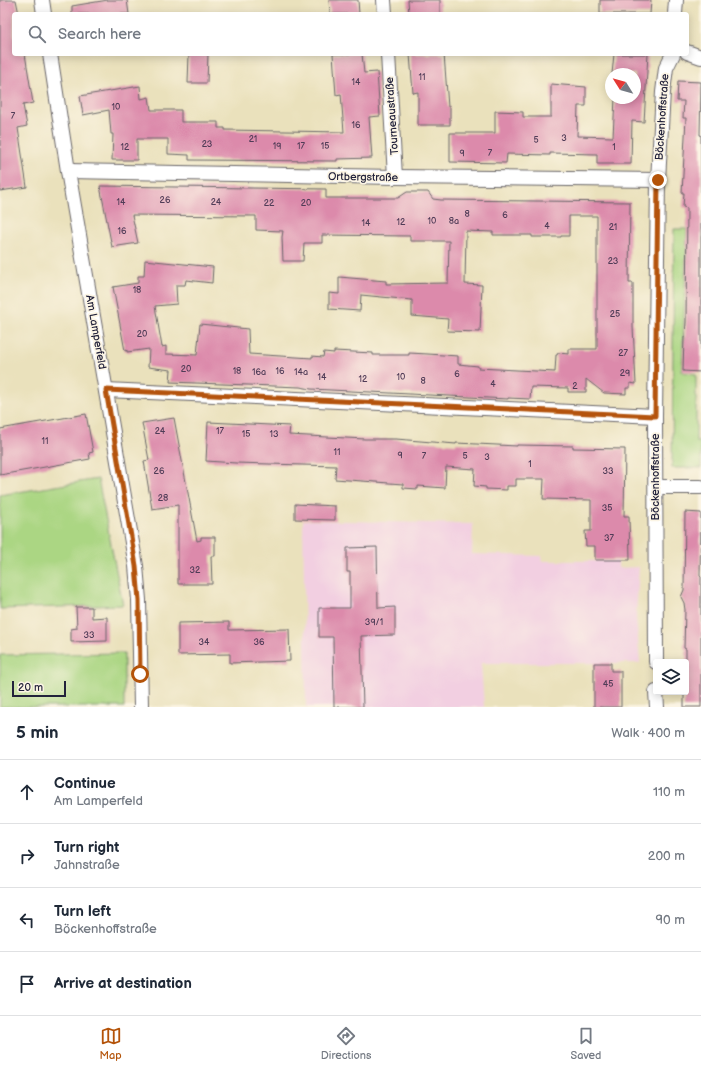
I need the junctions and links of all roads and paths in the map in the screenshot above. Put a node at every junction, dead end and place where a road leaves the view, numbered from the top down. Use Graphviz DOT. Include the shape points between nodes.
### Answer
graph roads {
  1 [pos="42,0"];
  2 [pos="384,0"];
  3 [pos="676,0"];
  4 [pos="44,12"];
  5 [pos="385,12"];
  6 [pos="675,12"];
  7 [pos="689,53"];
  8 [pos="50,56"];
  9 [pos="388,56"];
  10 [pos="672,56"];
  11 [pos="701,56"];
  12 [pos="68,171"];
  13 [pos="395,177"];
  14 [pos="658,180"];
  15 [pos="106,390"];
  16 [pos="655,416"];
  17 [pos="656,487"];
  18 [pos="701,487"];
  19 [pos="656,659"];
  20 [pos="656,695"];
  21 [pos="141,707"];
  22 [pos="656,707"];
  1 -- 4 [label="street"];
  2 -- 5 [label="street"];
  3 -- 6 [label="street"];
  7 -- 11 [label="street"];
  8 -- 12 [label="street, Am Lamperfeld"];
  9 -- 13 [label="street, Tourneaustraße"];
  10 -- 14 [label="street, Böckenhoffstraße" via="666,68 663,92"];
  12 -- 13 [label="street, Ortbergstraße"];
  12 -- 15 [label="street, Am Lamperfeld"];
  13 -- 14 [label="street, Ortbergstraße"];
  14 -- 16 [label="street, Böckenhoffstraße"];
  15 -- 16 [label="street"];
  15 -- 21 [label="street, Am Lamperfeld" via="136,566"];
  16 -- 17 [label="street, Böckenhoffstraße"];
  17 -- 18 [label="street"];
  17 -- 19 [label="street, Böckenhoffstraße"];
  20 -- 22 [label="street"];
}
